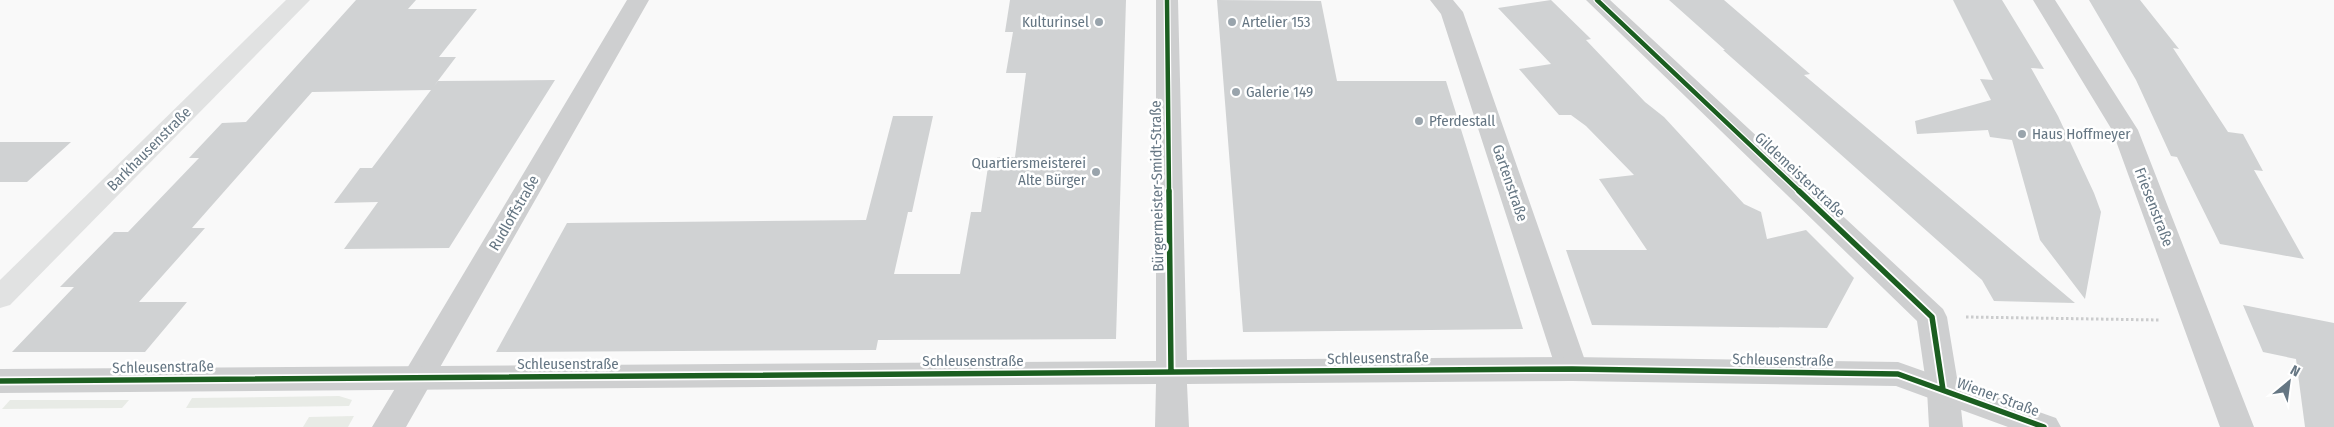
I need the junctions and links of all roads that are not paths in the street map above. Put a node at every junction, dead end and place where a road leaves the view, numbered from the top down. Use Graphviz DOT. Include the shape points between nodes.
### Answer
graph roads {
  1 [pos="298,0"];
  2 [pos="638,0"];
  3 [pos="1167,0"];
  4 [pos="1441,0"];
  5 [pos="1597,0"];
  6 [pos="2044,0"];
  7 [pos="6,286"];
  8 [pos="1572,369"];
  9 [pos="1171,372"];
  10 [pos="418,378"];
  11 [pos="0,381"];
  12 [pos="1943,390"];
  13 [pos="389,427"];
  14 [pos="1172,427"];
  15 [pos="1946,427"];
  16 [pos="2044,427"];
  17 [pos="2237,427"];
  1 -- 7 [label="main road, Barkhausenstraße"];
  2 -- 10 [label="street, Rudloffstraße"];
  3 -- 9 [label="street, Bürgermeister-Smidt-Straße"];
  4 -- 8 [label="street, Gartenstraße" via="1452,12"];
  5 -- 12 [label="street, Gildemeisterstraße" via="1932,317"];
  6 -- 17 [label="street, Friesenstraße" via="2125,130"];
  8 -- 9 [label="street, Schleusenstraße"];
  8 -- 12 [label="street, Schleusenstraße" via="1898,374"];
  9 -- 10 [label="street, Schleusenstraße"];
  9 -- 14 [label="street, Bürgermeister-Smidt-Straße"];
  10 -- 11 [label="street, Schleusenstraße"];
  10 -- 13 [label="street, Rudloffstraße"];
  12 -- 15 [label="street"];
  12 -- 16 [label="street, Wiener Straße"];
}
